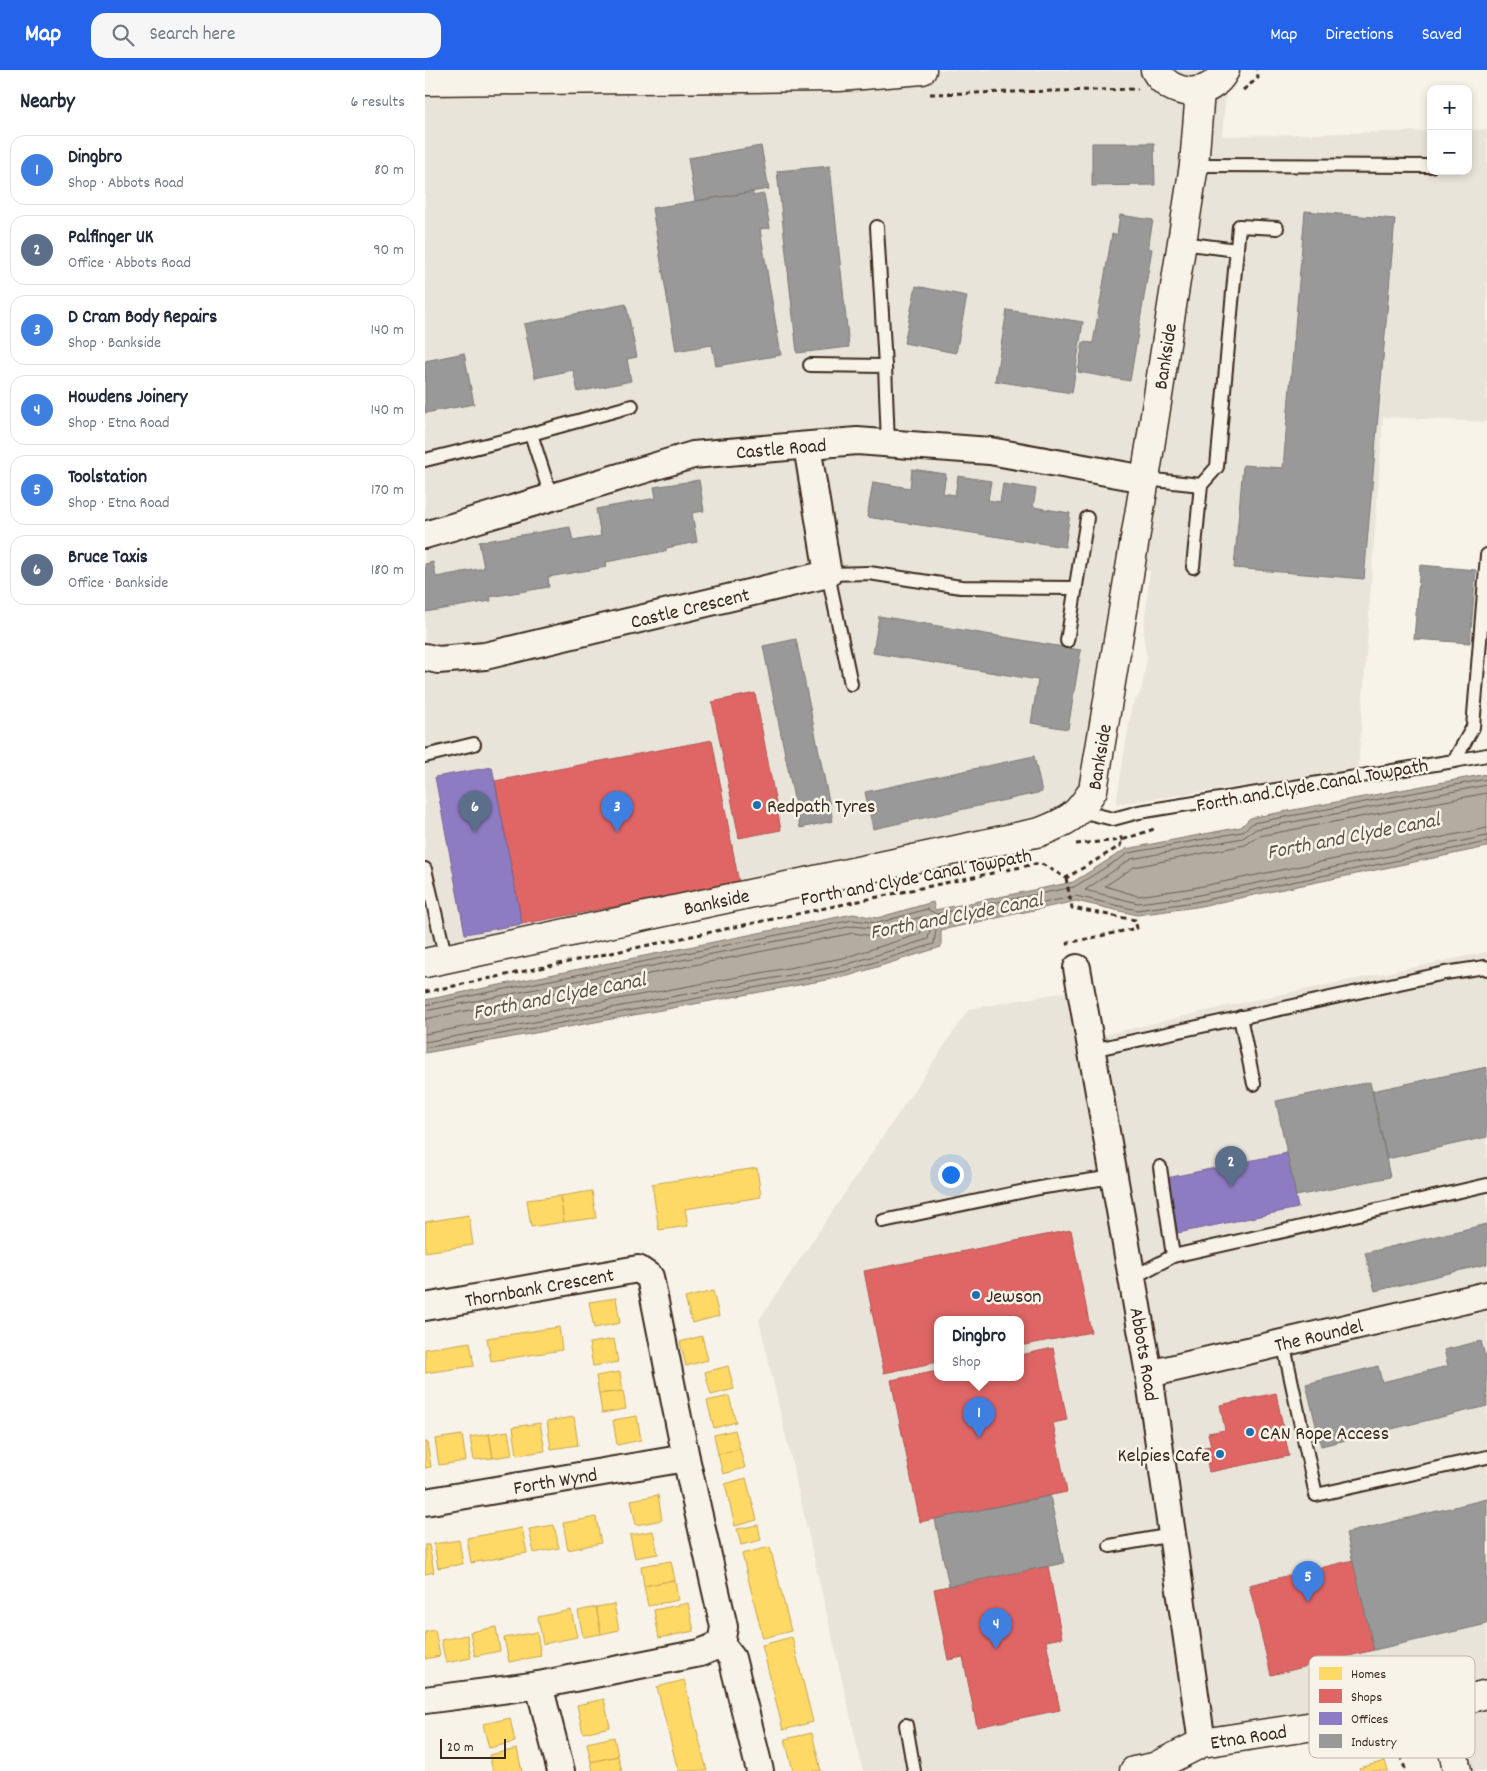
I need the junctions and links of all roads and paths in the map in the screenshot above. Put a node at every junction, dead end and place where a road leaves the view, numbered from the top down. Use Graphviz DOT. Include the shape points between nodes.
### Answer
graph roads {
  1 [pos="922,70"];
  2 [pos="1155,70"];
  3 [pos="1225,70"];
  4 [pos="425,81"];
  5 [pos="1200,91"];
  6 [pos="1194,165"];
  7 [pos="1427,166"];
  8 [pos="877,227"];
  9 [pos="1277,228"];
  10 [pos="1182,243"];
  11 [pos="1237,250"];
  12 [pos="810,365"];
  13 [pos="885,366"];
  14 [pos="632,406"];
  15 [pos="531,434"];
  16 [pos="888,444"];
  17 [pos="807,446"];
  18 [pos="425,460"];
  19 [pos="1145,479"];
  20 [pos="1201,485"];
  21 [pos="551,496"];
  22 [pos="1087,518"];
  23 [pos="425,535"];
  24 [pos="1487,555"];
  25 [pos="1193,567"];
  26 [pos="828,574"];
  27 [pos="1075,588"];
  28 [pos="1067,641"];
  29 [pos="425,657"];
  30 [pos="851,684"];
  31 [pos="474,744"];
  32 [pos="1487,755"];
  33 [pos="425,756"];
  34 [pos="1454,761"];
  35 [pos="1080,811"];
  36 [pos="1162,826"];
  37 [pos="425,869"];
  38 [pos="1066,878"];
  39 [pos="436,961"];
  40 [pos="1077,968"];
  41 [pos="1487,968"];
  42 [pos="425,992"];
  43 [pos="1240,1018"];
  44 [pos="1092,1050"];
  45 [pos="1253,1084"];
  46 [pos="1160,1167"];
  47 [pos="1114,1177"];
  48 [pos="1487,1185"];
  49 [pos="883,1221"];
  50 [pos="1173,1256"];
  51 [pos="1132,1278"];
  52 [pos="1487,1295"];
  53 [pos="425,1307"];
  54 [pos="1283,1342"];
  55 [pos="1149,1374"];
  56 [pos="1487,1456"];
  57 [pos="686,1458"];
  58 [pos="425,1502"];
  59 [pos="1172,1535"];
  60 [pos="1110,1546"];
  61 [pos="721,1644"];
  62 [pos="539,1685"];
  63 [pos="425,1700"];
  64 [pos="907,1725"];
  65 [pos="1309,1727"];
  66 [pos="1202,1743"];
  67 [pos="1401,1758"];
  68 [pos="1454,1758"];
  69 [pos="561,1771"];
  70 [pos="760,1771"];
  71 [pos="914,1771"];
  72 [pos="1134,1771"];
  73 [pos="1406,1771"];
  74 [pos="1457,1771"];
  1 -- 4 [label="street" via="839,77"];
  2 -- 5 [label="street" via="1159,78 1171,87 1185,92"];
  3 -- 5 [label="street" via="1212,86"];
  5 -- 6 [label="street, Bankside"];
  6 -- 7 [label="lane"];
  6 -- 10 [label="street, Bankside"];
  8 -- 13 [label="lane"];
  9 -- 11 [label="lane" via="1239,226"];
  10 -- 11 [label="lane"];
  10 -- 19 [label="street, Bankside"];
  11 -- 20 [label="lane" via="1217,466"];
  12 -- 13 [label="lane"];
  13 -- 16 [label="lane"];
  14 -- 15 [label="lane"];
  15 -- 18 [label="lane"];
  15 -- 21 [label="lane"];
  16 -- 17 [label="street, Castle Road" via="857,441"];
  16 -- 19 [label="street, Castle Road" via="989,450"];
  17 -- 21 [label="street, Castle Road" via="693,455"];
  17 -- 26 [label="street"];
  19 -- 20 [label="lane"];
  19 -- 35 [label="street, Bankside" via="1093,790"];
  20 -- 25 [label="lane"];
  21 -- 23 [label="street, Castle Road"];
  22 -- 27 [label="lane"];
  24 -- 34 [label="lane" via="1473,727"];
  26 -- 27 [label="lane" via="869,573 961,587"];
  26 -- 29 [label="street, Castle Crescent" via="485,656 438,660"];
  26 -- 30 [label="lane"];
  27 -- 28 [label="lane"];
  31 -- 33 [label="lane"];
  32 -- 34 [label="lane"];
  34 -- 35 [label="lane" via="1139,812 1113,819"];
  35 -- 39 [label="street, Bankside" via="1063,823 1040,832"];
  36 -- 38 [label="path" via="1121,840 1120,846"];
  37 -- 39 [label="lane"];
  38 -- 40 [label="path" via="1072,908 1135,920 1137,928 1068,943"];
  38 -- 42 [label="path, Forth and Clyde Canal Towpath" via="1040,863"];
  40 -- 44 [label="street, Abbots Road"];
  41 -- 43 [label="lane" via="1445,973"];
  43 -- 44 [label="lane"];
  43 -- 45 [label="lane"];
  44 -- 47 [label="street, Abbots Road"];
  46 -- 50 [label="lane"];
  47 -- 49 [label="lane" via="1044,1187"];
  47 -- 51 [label="street, Abbots Road"];
  48 -- 50 [label="lane"];
  50 -- 51 [label="lane"];
  51 -- 55 [label="street, Abbots Road"];
  52 -- 54 [label="street, The Roundel"];
  53 -- 57 [label="street, Thornbank Crescent" via="638,1269 650,1278"];
  54 -- 55 [label="street, The Roundel"];
  54 -- 56 [label="lane" via="1316,1495"];
  55 -- 59 [label="street, Abbots Road"];
  57 -- 58 [label="street, Forth Wynd"];
  57 -- 61 [label="street" via="724,1627"];
  59 -- 60 [label="lane"];
  59 -- 66 [label="street, Abbots Road"];
  61 -- 62 [label="street" via="700,1654"];
  61 -- 70 [label="street" via="732,1658"];
  62 -- 63 [label="street"];
  62 -- 69 [label="street"];
  64 -- 71 [label="lane"];
  65 -- 66 [label="street, Etna Road"];
  66 -- 72 [label="street, Etna Road" via="1154,1767"];
  67 -- 73 [label="path"];
  68 -- 74 [label="street"];
}
